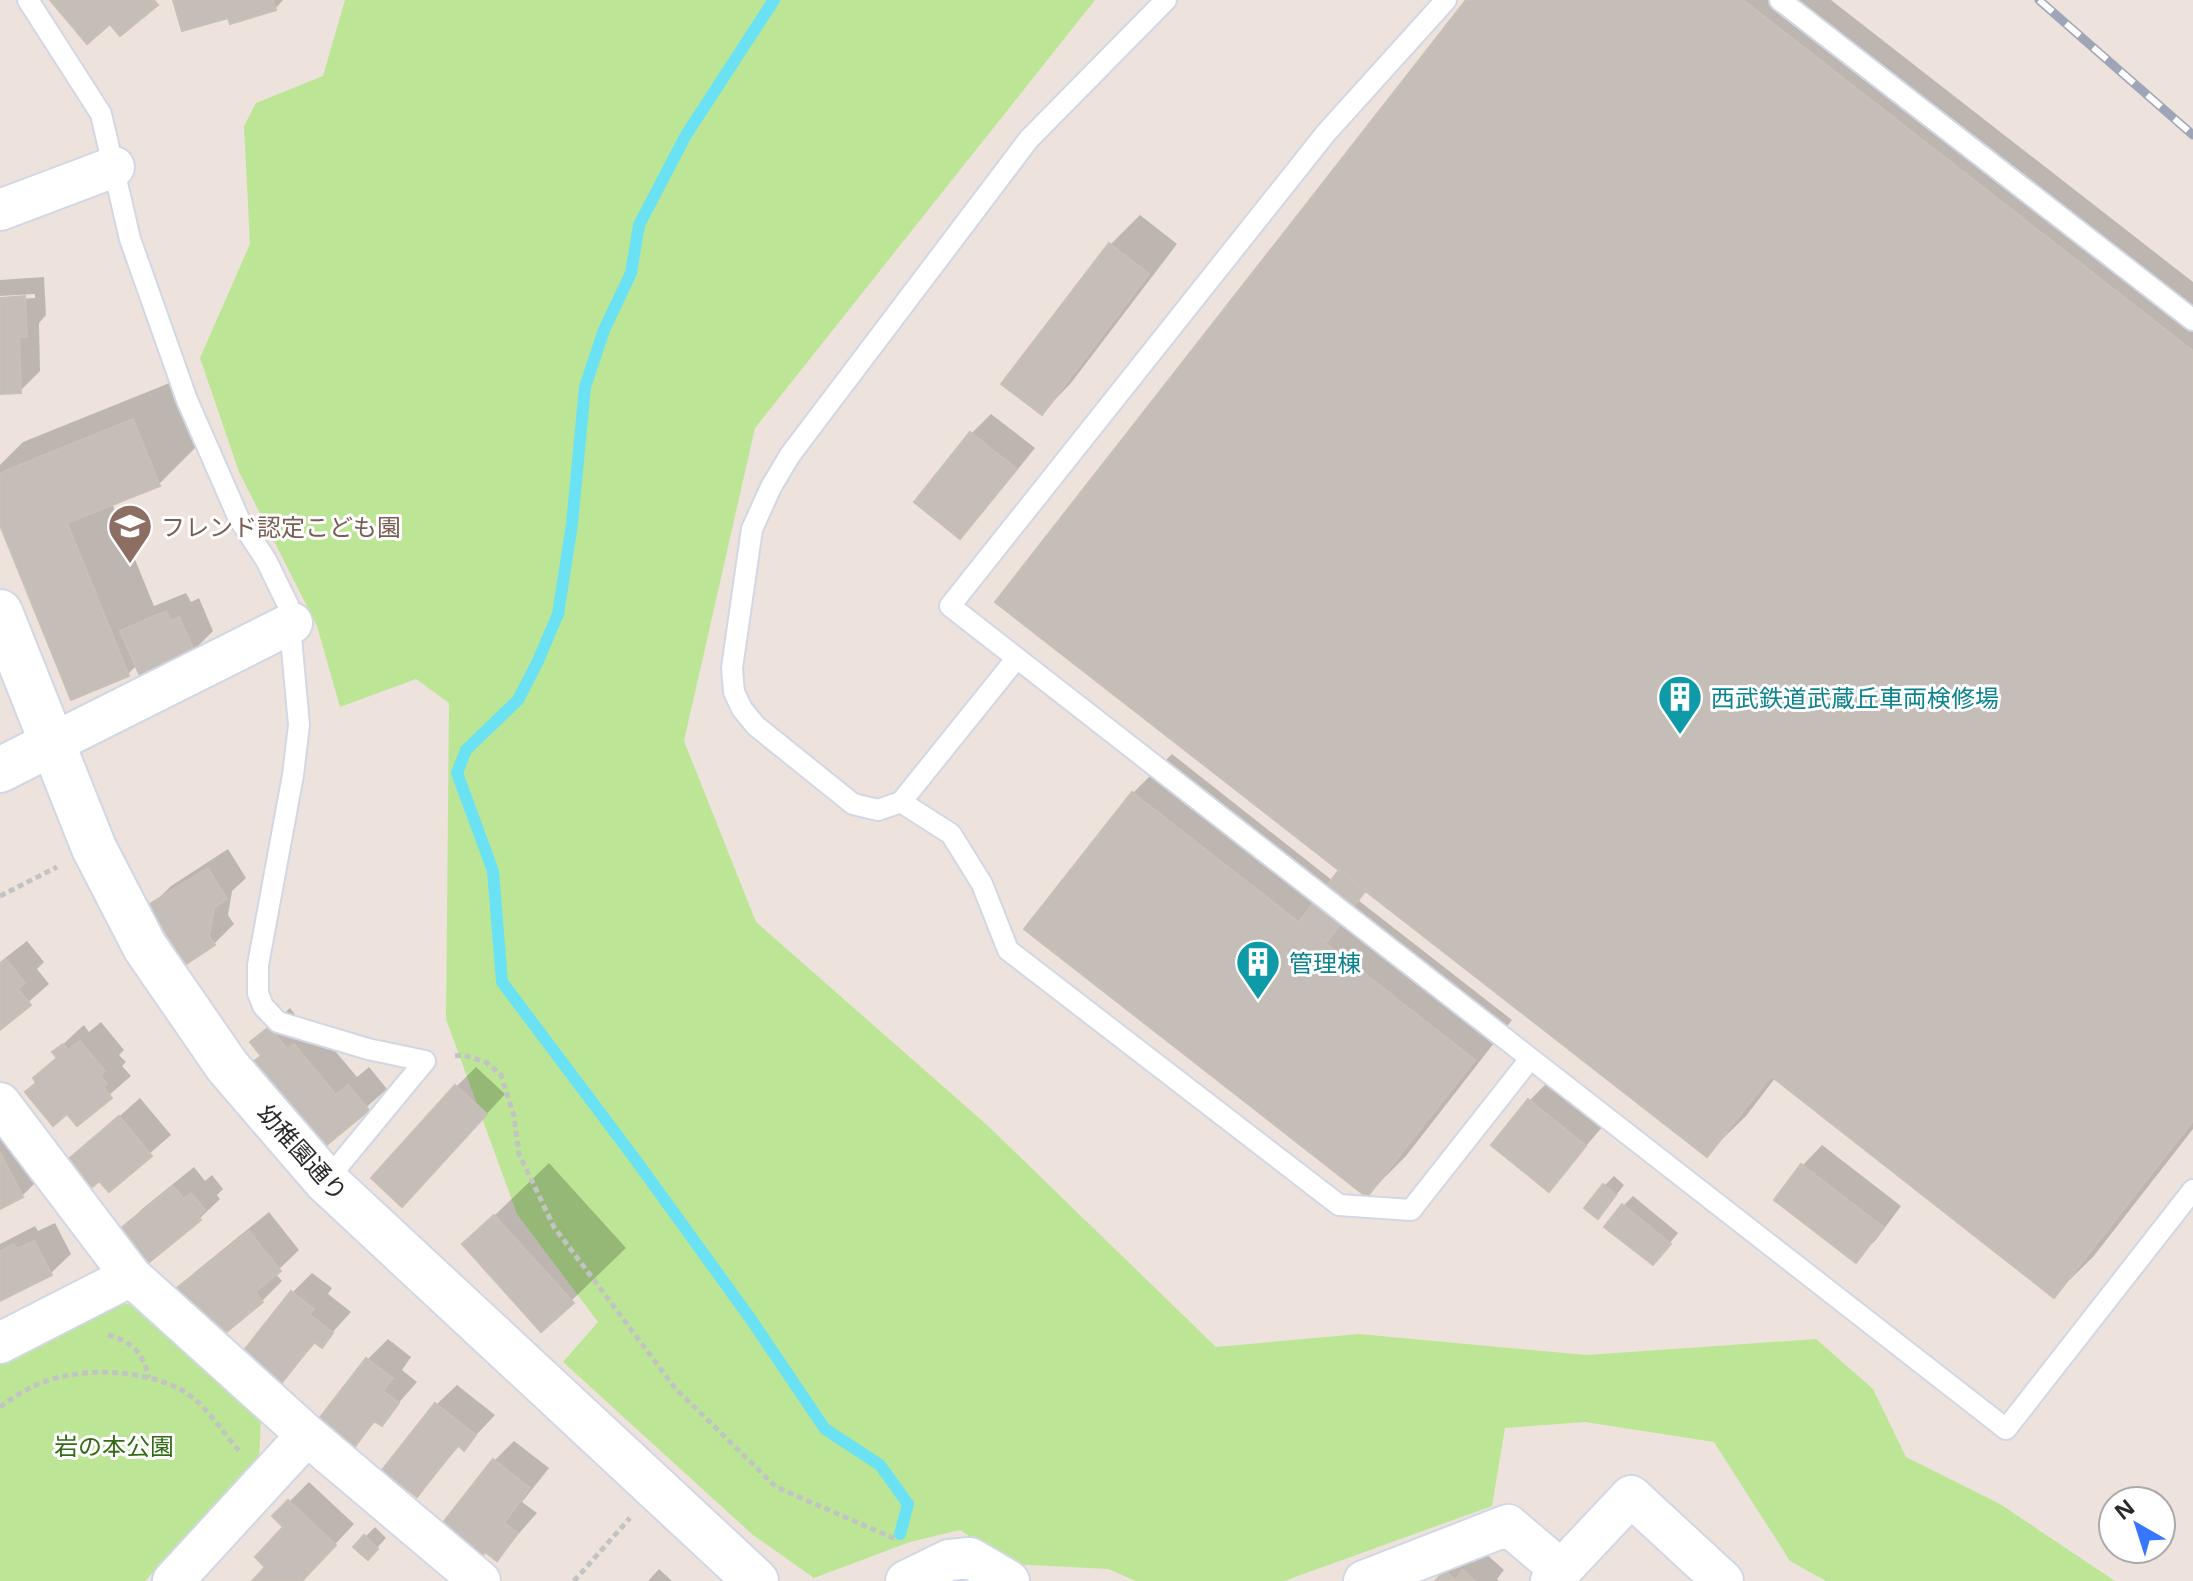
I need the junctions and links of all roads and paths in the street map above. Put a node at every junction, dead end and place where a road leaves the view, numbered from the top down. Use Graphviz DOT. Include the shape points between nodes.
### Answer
graph roads {
  1 [pos="28,0"];
  2 [pos="1166,0"];
  3 [pos="1446,0"];
  4 [pos="1780,0"];
  5 [pos="114,167"];
  6 [pos="0,210"];
  7 [pos="2193,320"];
  8 [pos="0,612"];
  9 [pos="292,623"];
  10 [pos="1016,659"];
  11 [pos="51,744"];
  12 [pos="0,770"];
  13 [pos="901,802"];
  14 [pos="94,848"];
  15 [pos="0,896"];
  16 [pos="1530,1059"];
  17 [pos="425,1061"];
  18 [pos="3,1113"];
  19 [pos="326,1181"];
  20 [pos="2193,1190"];
  21 [pos="131,1276"];
  22 [pos="49,1318"];
  23 [pos="0,1343"];
  24 [pos="149,1378"];
  25 [pos="0,1407"];
  26 [pos="307,1435"];
  27 [pos="265,1483"];
  28 [pos="657,1487"];
  29 [pos="892,1540"];
  30 [pos="465,1576"];
  31 [pos="1556,1576"];
  32 [pos="173,1581"];
  33 [pos="574,1581"];
  34 [pos="756,1581"];
  35 [pos="906,1581"];
  36 [pos="1009,1581"];
  37 [pos="1364,1581"];
  38 [pos="1723,1581"];
  1 -- 5 [label="lane" via="101,114"];
  2 -- 13 [label="lane" via="1029,139 790,455 752,529 732,668 742,709 853,804 878,810"];
  3 -- 10 [label="lane" via="1326,133 950,606"];
  4 -- 7 [label="lane"];
  5 -- 6 [label="street"];
  5 -- 9 [label="lane" via="130,239 187,400 239,519 288,605"];
  8 -- 11 [label="street, 幼稚園通り"];
  9 -- 11 [label="street"];
  9 -- 17 [label="lane" via="299,725 258,965 258,993 278,1022"];
  10 -- 13 [label="lane"];
  10 -- 16 [label="lane"];
  11 -- 12 [label="street"];
  11 -- 14 [label="street, 幼稚園通り"];
  13 -- 16 [label="lane" via="951,834 982,884 1008,950 1339,1205 1411,1210"];
  14 -- 15 [label="path"];
  14 -- 19 [label="street, 幼稚園通り" via="145,947 227,1066"];
  16 -- 20 [label="lane" via="2006,1429"];
  17 -- 19 [label="lane"];
  17 -- 29 [label="path" via="463,1055 486,1062 501,1075 519,1154 554,1227 675,1388 776,1487"];
  18 -- 21 [label="street"];
  19 -- 28 [label="street, 幼稚園通り"];
  21 -- 22 [label="street"];
  21 -- 26 [label="street"];
  22 -- 23 [label="street"];
  22 -- 24 [label="path" via="137,1348"];
  24 -- 25 [label="path" via="96,1372 72,1376 28,1389"];
  24 -- 27 [label="path" via="182,1390 205,1410"];
  26 -- 27 [label="street"];
  26 -- 30 [label="street"];
  27 -- 32 [label="street"];
  28 -- 33 [label="path"];
  28 -- 34 [label="street, 幼稚園通り"];
  31 -- 37 [label="street" via="1508,1525"];
  31 -- 38 [label="street" via="1631,1496"];
  35 -- 36 [label="street" via="949,1560 970,1558"];
}
